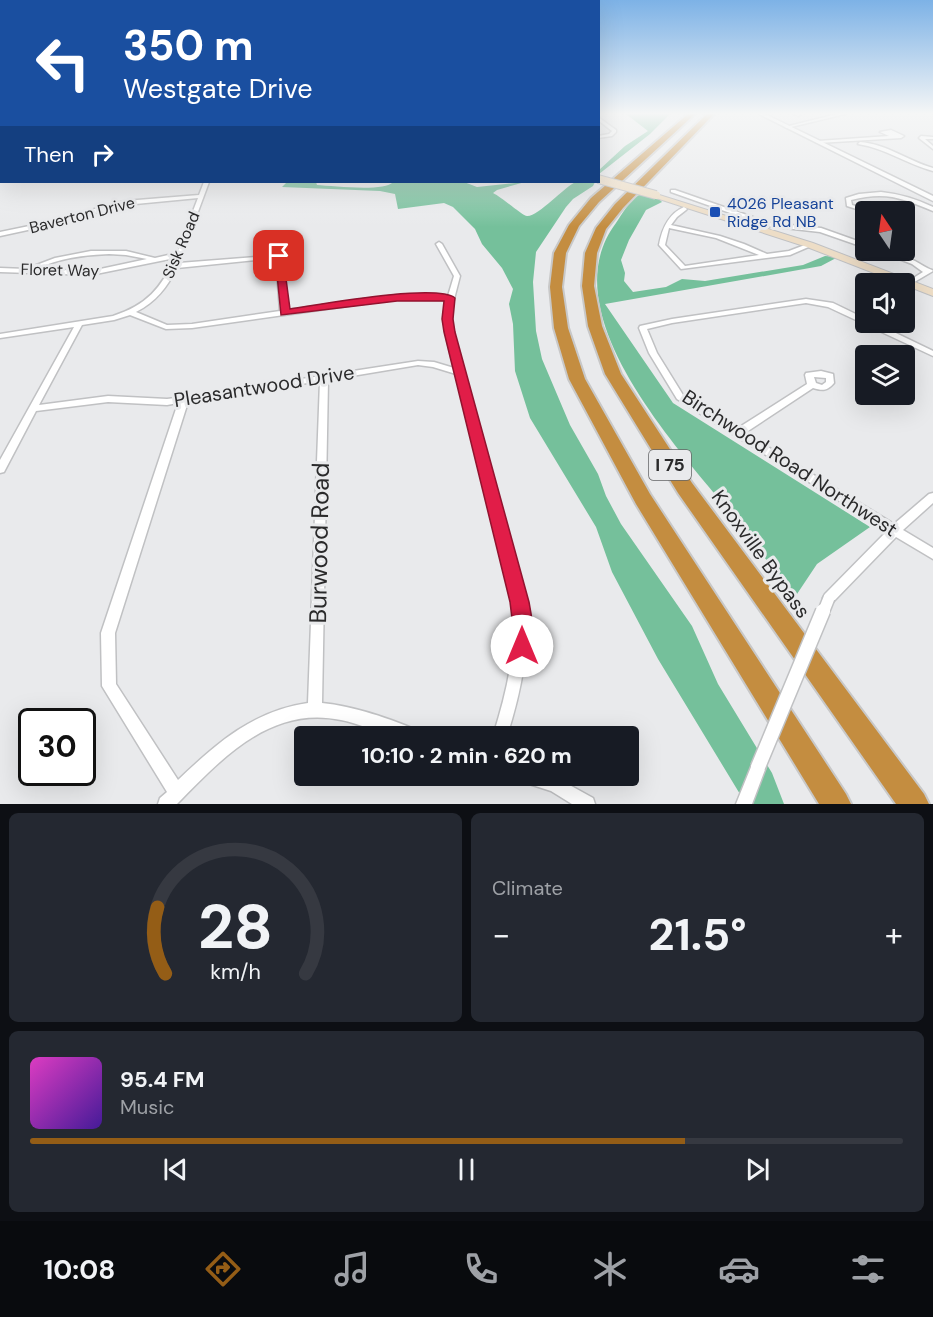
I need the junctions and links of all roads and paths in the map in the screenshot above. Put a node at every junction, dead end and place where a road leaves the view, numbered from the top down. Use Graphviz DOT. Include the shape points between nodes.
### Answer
graph roads {
  1 [pos="650,152"];
  2 [pos="673,152"];
  3 [pos="838,152"];
  4 [pos="888,152"];
  5 [pos="933,170"];
  6 [pos="600,180"];
  7 [pos="206,183"];
  8 [pos="673,192"];
  9 [pos="201,196"];
  10 [pos="933,199"];
  11 [pos="855,207"];
  12 [pos="684,209"];
  13 [pos="933,209"];
  14 [pos="723,215"];
  15 [pos="668,226"];
  16 [pos="0,234"];
  17 [pos="855,242"];
  18 [pos="440,244"];
  19 [pos="810,245"];
  20 [pos="766,257"];
  21 [pos="155,260"];
  22 [pos="176,260"];
  23 [pos="909,261"];
  24 [pos="0,270"];
  25 [pos="29,270"];
  26 [pos="930,271"];
  27 [pos="883,273"];
  28 [pos="915,280"];
  29 [pos="915,286"];
  30 [pos="933,293"];
  31 [pos="450,298"];
  32 [pos="131,313"];
  33 [pos="285,313"];
  34 [pos="79,324"];
  35 [pos="0,336"];
  36 [pos="933,354"];
  37 [pos="458,372"];
  38 [pos="324,377"];
  39 [pos="812,385"];
  40 [pos="184,400"];
  41 [pos="32,409"];
  42 [pos="739,432"];
  43 [pos="0,469"];
  44 [pos="933,497"];
  45 [pos="894,531"];
  46 [pos="933,554"];
  47 [pos="315,709"];
  48 [pos="383,726"];
  49 [pos="503,726"];
  50 [pos="867,739"];
  51 [pos="557,786"];
  52 [pos="177,793"];
  53 [pos="166,804"];
  54 [pos="586,804"];
  55 [pos="744,804"];
  56 [pos="836,804"];
  57 [pos="914,804"];
  58 [pos="923,804"];
  1 -- 56 [label="highway, I 75" via="595,200 574,225 560,253 556,287 561,328 577,379 643,498"];
  2 -- 50 [label="highway, Knoxville Bypass / I 75" via="601,228 591,253 588,286 595,326 613,374 685,488"];
  3 -- 10 [label="street"];
  4 -- 5 [label="street"];
  6 -- 14 [label="main road, bridge"];
  7 -- 9 [label="street, Sisk Road"];
  8 -- 14 [label="street"];
  9 -- 16 [label="street, Baverton Drive" via="125,203"];
  9 -- 22 [label="street, Sisk Road"];
  11 -- 13 [label="street" via="848,200 864,194 893,194"];
  12 -- 15 [label="street"];
  14 -- 17 [label="street" via="821,230"];
  14 -- 19 [label="main road"];
  15 -- 20 [label="street" via="712,235"];
  15 -- 20 [label="street" via="662,245 683,268"];
  18 -- 31 [label="street" via="457,276"];
  19 -- 20 [label="street"];
  19 -- 27 [label="main road"];
  21 -- 22 [label="street, Floret Way"];
  21 -- 25 [label="street, Floret Way" via="91,273"];
  21 -- 25 [label="street" via="109,252 52,260"];
  22 -- 32 [label="street, Sisk Road" via="156,295"];
  22 -- 33 [label="street, Floret Way" via="279,256"];
  23 -- 26 [label="street"];
  24 -- 25 [label="street, Floret Way"];
  26 -- 28 [label="street"];
  29 -- 30 [label="main road"];
  31 -- 33 [label="street" via="397,297"];
  31 -- 37 [label="street" via="447,319"];
  32 -- 33 [label="street" via="166,327"];
  32 -- 34 [label="street, Sisk Road"];
  34 -- 35 [label="street, Sisk Road"];
  34 -- 41 [label="street"];
  36 -- 42 [label="street, Birchwood Road Northwest" via="830,305 806,301 643,328 653,353 680,397"];
  37 -- 38 [label="street, Pleasantwood Drive" via="418,363"];
  37 -- 49 [label="street" via="523,627 520,664"];
  38 -- 40 [label="street, Pleasantwood Drive"];
  38 -- 47 [label="street, Burwood Road"];
  39 -- 42 [label="street"];
  40 -- 41 [label="street, Pleasantwood Drive" via="108,399"];
  40 -- 52 [label="street" via="108,633 110,686"];
  41 -- 43 [label="street"];
  42 -- 45 [label="street, Birchwood Road Northwest"];
  44 -- 45 [label="street"];
  45 -- 46 [label="street, Birchwood Road Northwest"];
  45 -- 55 [label="street, bridge" via="829,598"];
  47 -- 48 [label="street" via="340,712"];
  47 -- 52 [label="street" via="288,712 237,737"];
  50 -- 57 [label="highway, Knoxville Bypass / I 75"];
  50 -- 58 [label="highway"];
  51 -- 54 [label="street"];
  52 -- 53 [label="street"];
}
